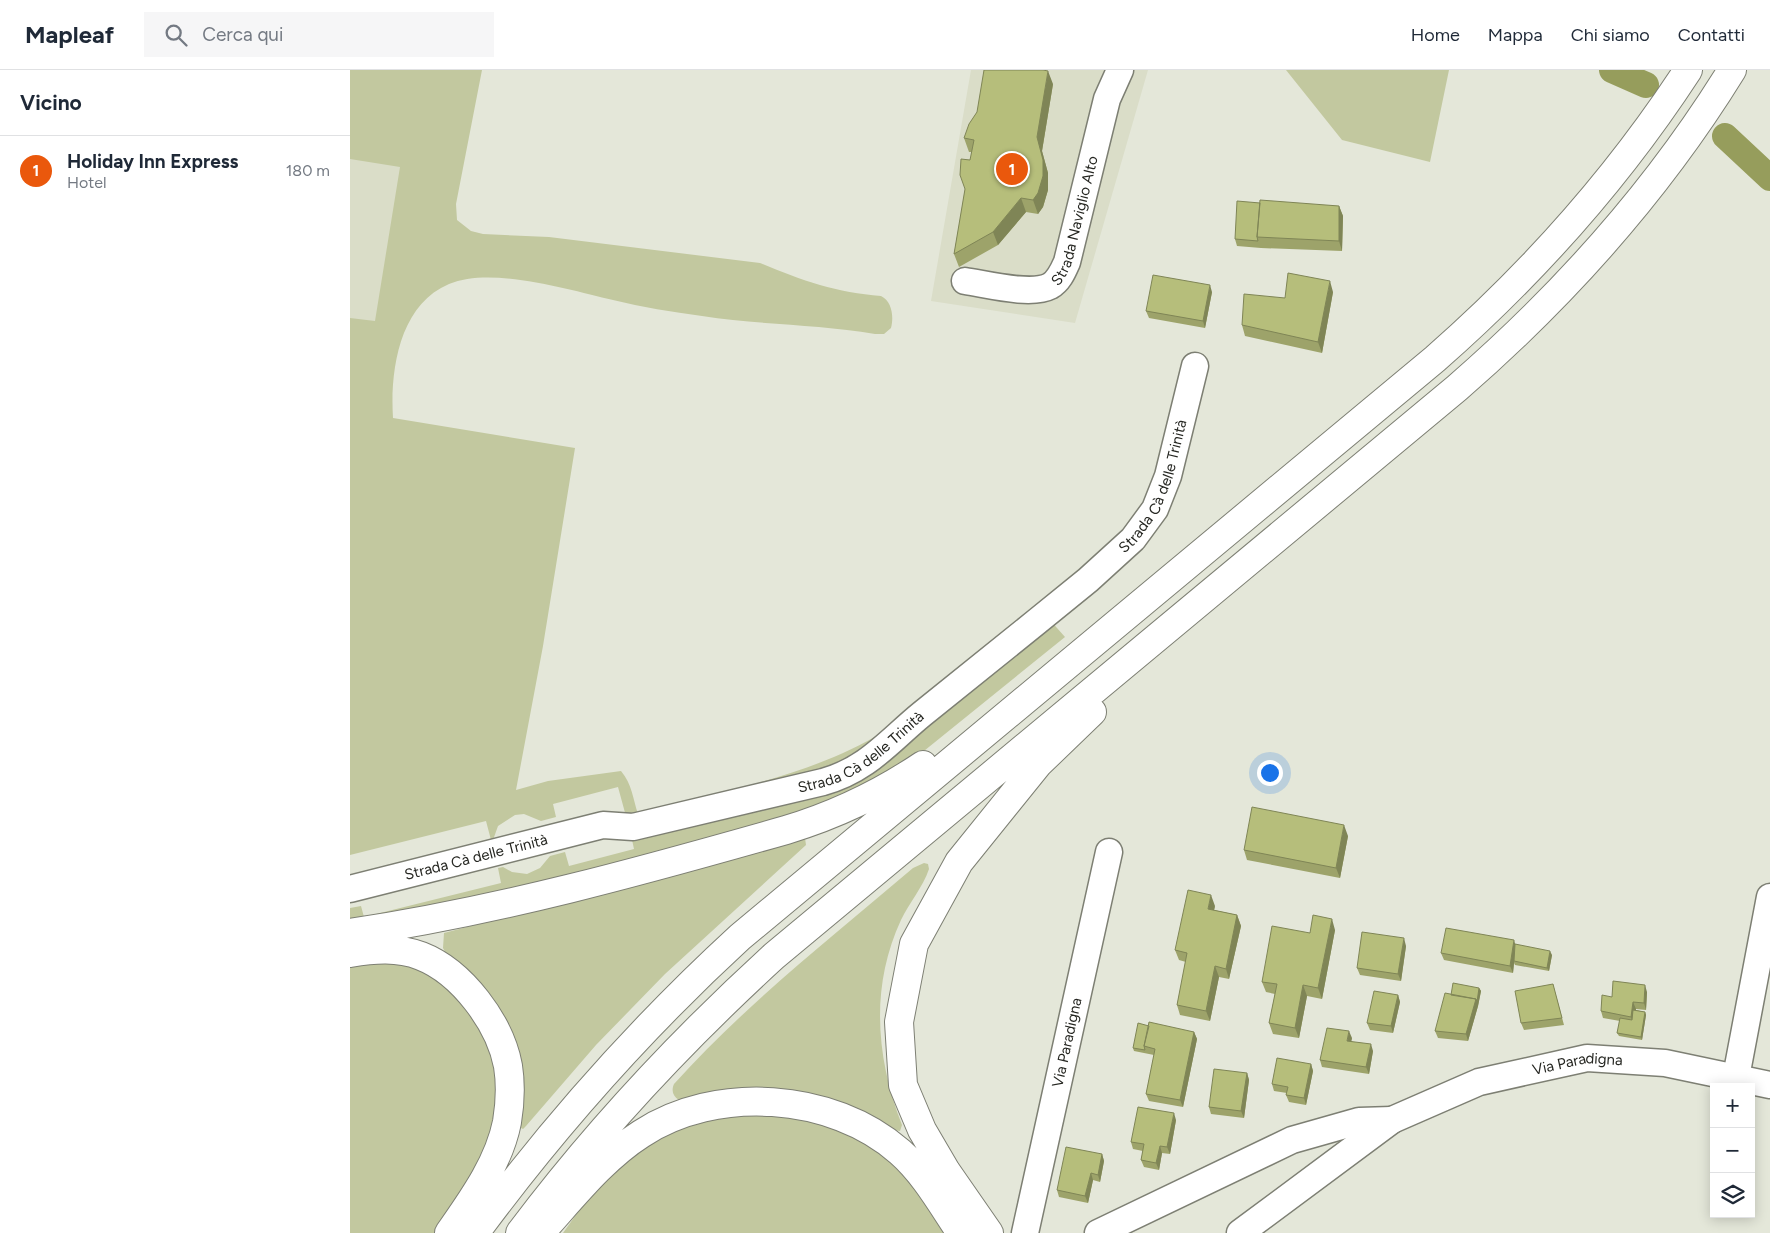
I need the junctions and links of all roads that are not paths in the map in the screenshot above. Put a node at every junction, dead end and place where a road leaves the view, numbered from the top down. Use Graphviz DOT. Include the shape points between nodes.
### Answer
graph roads {
  1 [pos="1120,70"];
  2 [pos="1688,70"];
  3 [pos="1732,70"];
  4 [pos="966,280"];
  5 [pos="1195,366"];
  6 [pos="1250,560"];
  7 [pos="1100,637"];
  8 [pos="1109,852"];
  9 [pos="350,889"];
  10 [pos="1770,896"];
  11 [pos="350,933"];
  12 [pos="350,953"];
  13 [pos="1736,1077"];
  14 [pos="1770,1085"];
  15 [pos="1392,1120"];
  16 [pos="449,1233"];
  17 [pos="475,1233"];
  18 [pos="520,1233"];
  19 [pos="540,1233"];
  20 [pos="961,1233"];
  21 [pos="989,1233"];
  22 [pos="1025,1233"];
  23 [pos="1098,1233"];
  24 [pos="1240,1233"];
  1 -- 4 [label="street, Strada Naviglio Alto" via="1107,99 1067,262 1059,278 1048,287 1033,290"];
  2 -- 7 [label="highway" via="1595,198 1497,304 1422,371"];
  3 -- 6 [label="highway" via="1646,193 1611,236 1544,307 1457,388"];
  5 -- 9 [label="street, Strada Cà delle Trinità" via="1168,476 1147,523 1114,558 863,765 824,782 629,828 603,825"];
  6 -- 18 [label="highway" via="754,974 631,1099"];
  6 -- 21 [label="highway" via="1038,764 959,862 914,944 899,1022 903,1086 922,1130"];
  7 -- 11 [label="highway" via="1034,676 946,748 901,779 835,814 777,833 530,900"];
  7 -- 17 [label="highway" via="714,961 572,1110"];
  8 -- 22 [label="street, Via Paradigna"];
  10 -- 13 [label="street"];
  12 -- 16 [label="highway" via="397,950 440,966 476,1002 504,1050 510,1087 506,1125 490,1168"];
  13 -- 14 [label="street, Via Paradigna"];
  13 -- 15 [label="street, Via Paradigna" via="1665,1063 1587,1058 1479,1082"];
  15 -- 23 [label="street, Via Paradigna" via="1359,1121 1292,1140"];
  15 -- 24 [label="street, Via Paradigna"];
  19 -- 20 [label="highway" via="608,1160 653,1126 706,1108 763,1102 820,1111 876,1134 913,1164"];
}
